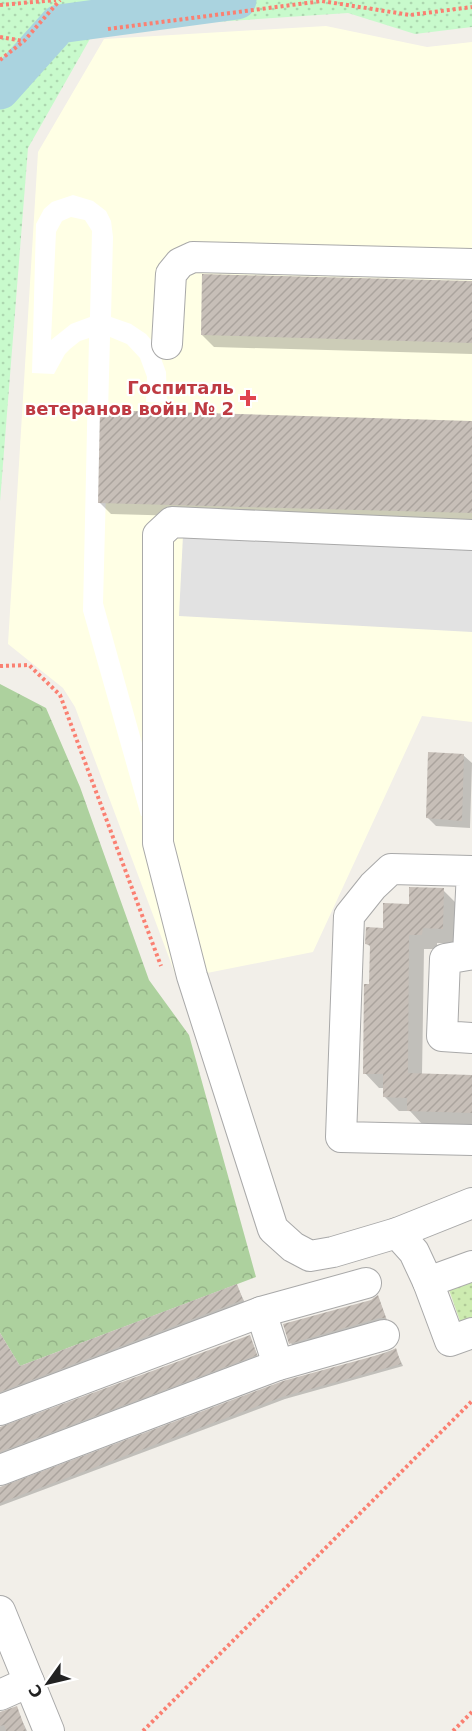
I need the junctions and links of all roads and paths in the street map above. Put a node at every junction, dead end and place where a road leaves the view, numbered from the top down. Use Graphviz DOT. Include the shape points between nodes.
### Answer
graph roads {
  1 [pos="58,0"];
  2 [pos="37,1"];
  3 [pos="0,5"];
  4 [pos="472,7"];
  5 [pos="108,29"];
  6 [pos="0,37"];
  7 [pos="24,41"];
  8 [pos="0,60"];
  9 [pos="472,264"];
  10 [pos="167,344"];
  11 [pos="472,535"];
  12 [pos="0,666"];
  13 [pos="166,977"];
  14 [pos="472,1038"];
  15 [pos="472,1140"];
  16 [pos="472,1203"];
  17 [pos="397,1233"];
  18 [pos="472,1266"];
  19 [pos="428,1282"];
  20 [pos="366,1283"];
  21 [pos="261,1312"];
  22 [pos="472,1333"];
  23 [pos="384,1335"];
  24 [pos="278,1365"];
  25 [pos="472,1401"];
  26 [pos="0,1410"];
  27 [pos="0,1470"];
  28 [pos="0,1611"];
  29 [pos="29,1682"];
  30 [pos="0,1695"];
  31 [pos="472,1712"];
  32 [pos="49,1731"];
  33 [pos="143,1731"];
  34 [pos="453,1731"];
  1 -- 2 [label="path"];
  1 -- 7 [label="path"];
  2 -- 3 [label="path"];
  4 -- 5 [label="path" via="410,15 322,1"];
  6 -- 7 [label="path"];
  7 -- 8 [label="path"];
  9 -- 10 [label="lane" via="193,256 171,274"];
  11 -- 17 [label="lane" via="172,522 158,535 158,843 192,976 273,1229 310,1256"];
  12 -- 13 [label="path" via="29,665 60,695"];
  14 -- 15 [label="lane" via="442,1036 445,959 468,955 472,871 391,869 349,916 341,1137"];
  16 -- 17 [label="lane"];
  17 -- 19 [label="lane" via="414,1252"];
  18 -- 19 [label="lane"];
  19 -- 22 [label="lane" via="450,1341"];
  20 -- 21 [label="lane"];
  21 -- 24 [label="lane"];
  21 -- 26 [label="lane"];
  23 -- 24 [label="lane"];
  24 -- 27 [label="lane"];
  25 -- 33 [label="path"];
  28 -- 29 [label="lane"];
  29 -- 30 [label="lane"];
  29 -- 32 [label="lane"];
  31 -- 34 [label="path"];
}
